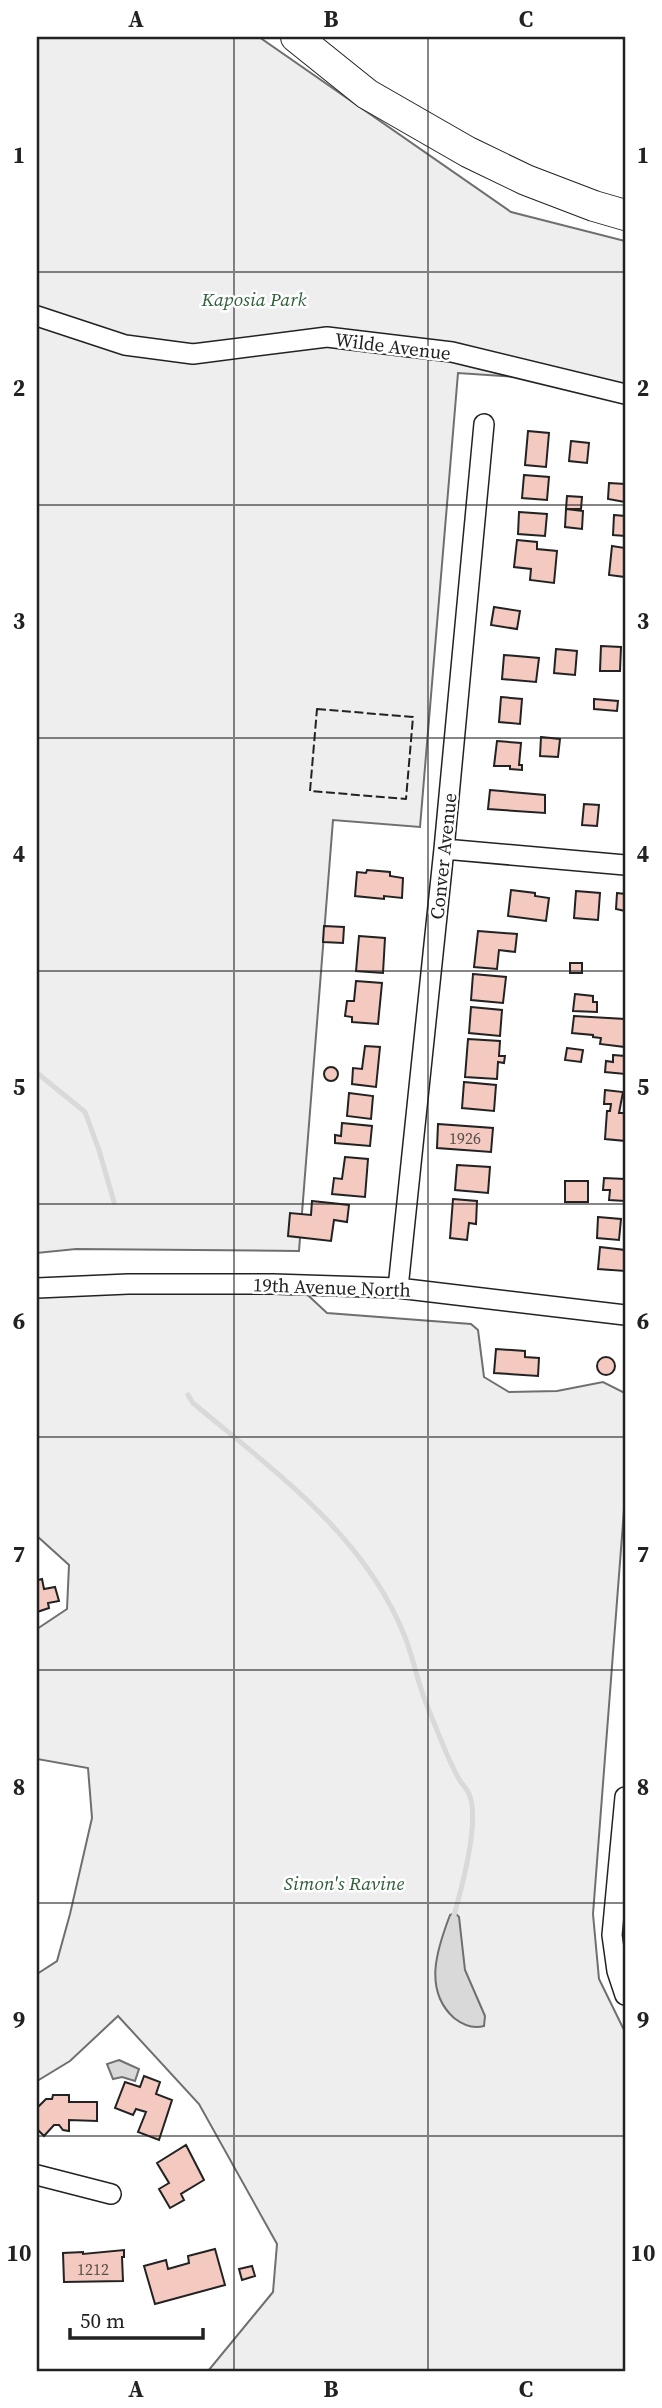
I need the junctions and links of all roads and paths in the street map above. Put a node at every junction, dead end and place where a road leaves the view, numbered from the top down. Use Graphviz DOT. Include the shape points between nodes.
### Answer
graph roads {
  1 [pos="296,37"];
  2 [pos="625,215"];
  3 [pos="37,316"];
  4 [pos="625,394"];
  5 [pos="484,424"];
  6 [pos="444,849"];
  7 [pos="625,865"];
  8 [pos="398,1288"];
  9 [pos="37,1289"];
  10 [pos="625,1315"];
  11 [pos="625,1797"];
  12 [pos="625,1995"];
  13 [pos="37,2175"];
  14 [pos="111,2194"];
  1 -- 2 [label="highway" via="367,94 468,152 526,180"];
  3 -- 4 [label="street, Wilde Avenue" via="125,345 192,354 327,337 452,352"];
  5 -- 6 [label="street, Conver Avenue"];
  6 -- 7 [label="street"];
  6 -- 8 [label="street, Conver Avenue"];
  8 -- 9 [label="street, 19th Avenue North" via="128,1284"];
  8 -- 10 [label="street, 19th Avenue North"];
  11 -- 12 [label="street" via="612,1934"];
  13 -- 14 [label="street"];
}
